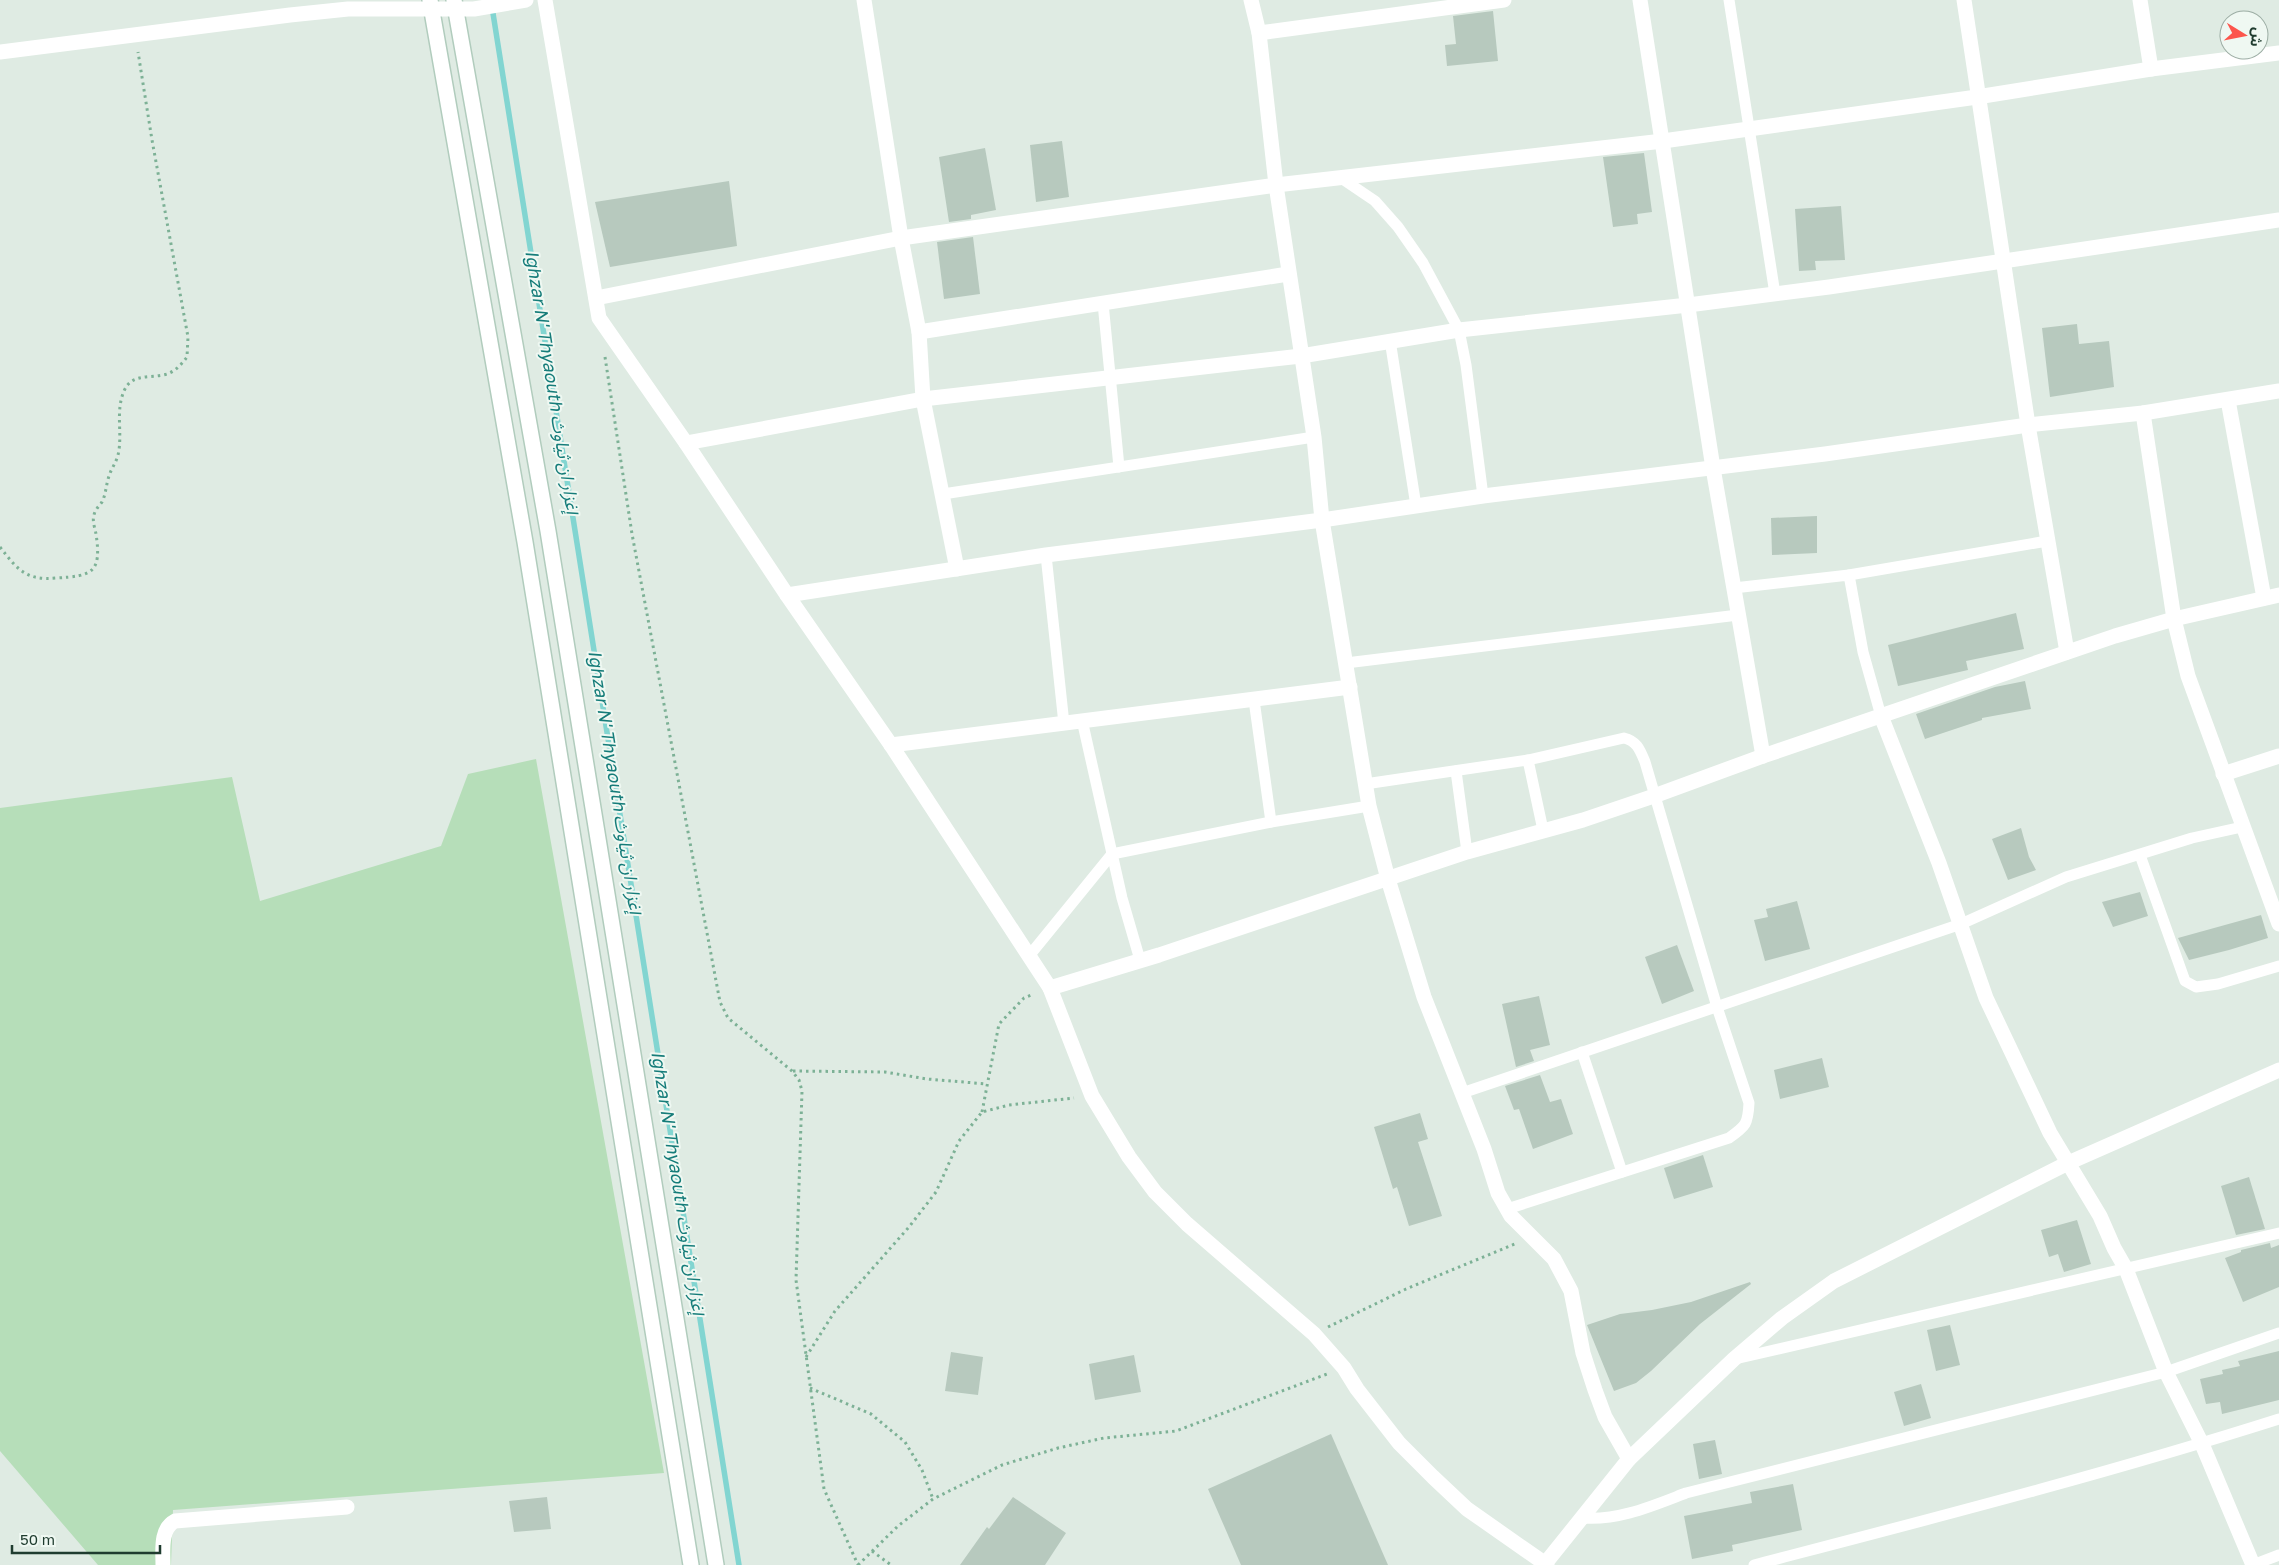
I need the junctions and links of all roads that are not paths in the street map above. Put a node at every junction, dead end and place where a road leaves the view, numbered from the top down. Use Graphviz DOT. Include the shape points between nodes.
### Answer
graph roads {
  1 [pos="526,0"];
  2 [pos="545,0"];
  3 [pos="864,0"];
  4 [pos="1251,0"];
  5 [pos="1504,0"];
  6 [pos="1640,0"];
  7 [pos="1729,0"];
  8 [pos="1964,0"];
  9 [pos="2140,0"];
  10 [pos="430,4"];
  11 [pos="455,4"];
  12 [pos="1259,33"];
  13 [pos="0,52"];
  14 [pos="2279,54"];
  15 [pos="2151,69"];
  16 [pos="1977,97"];
  17 [pos="1747,129"];
  18 [pos="1663,141"];
  19 [pos="1341,178"];
  20 [pos="1276,185"];
  21 [pos="2279,220"];
  22 [pos="901,238"];
  23 [pos="2003,262"];
  24 [pos="1288,274"];
  25 [pos="1775,294"];
  26 [pos="596,298"];
  27 [pos="1103,303"];
  28 [pos="1688,305"];
  29 [pos="1459,330"];
  30 [pos="918,332"];
  31 [pos="1390,340"];
  32 [pos="1301,356"];
  33 [pos="1110,377"];
  34 [pos="2279,391"];
  35 [pos="923,399"];
  36 [pos="2228,400"];
  37 [pos="2143,413"];
  38 [pos="2028,425"];
  39 [pos="1314,437"];
  40 [pos="686,443"];
  41 [pos="1119,467"];
  42 [pos="1713,468"];
  43 [pos="943,494"];
  44 [pos="1483,496"];
  45 [pos="1416,506"];
  46 [pos="1322,520"];
  47 [pos="2047,541"];
  48 [pos="1046,556"];
  49 [pos="957,569"];
  50 [pos="1849,575"];
  51 [pos="1734,588"];
  52 [pos="787,595"];
  53 [pos="2279,595"];
  54 [pos="2264,598"];
  55 [pos="1738,615"];
  56 [pos="2174,619"];
  57 [pos="2067,652"];
  58 [pos="1346,663"];
  59 [pos="1350,687"];
  60 [pos="1254,700"];
  61 [pos="1881,716"];
  62 [pos="1082,720"];
  63 [pos="1064,724"];
  64 [pos="891,745"];
  65 [pos="1763,756"];
  66 [pos="2279,756"];
  67 [pos="1528,760"];
  68 [pos="1456,772"];
  69 [pos="2223,774"];
  70 [pos="1365,784"];
  71 [pos="1654,796"];
  72 [pos="1369,806"];
  73 [pos="1270,822"];
  74 [pos="2242,827"];
  75 [pos="1542,830"];
  76 [pos="1467,852"];
  77 [pos="1112,854"];
  78 [pos="2140,855"];
  79 [pos="1388,879"];
  80 [pos="2274,895"];
  81 [pos="1961,924"];
  82 [pos="2279,924"];
  83 [pos="1029,956"];
  84 [pos="1140,960"];
  85 [pos="2279,966"];
  86 [pos="1050,988"];
  87 [pos="1718,1007"];
  88 [pos="1582,1052"];
  89 [pos="2279,1070"];
  90 [pos="1462,1093"];
  91 [pos="2068,1163"];
  92 [pos="1622,1172"];
  93 [pos="1507,1209"];
  94 [pos="2279,1233"];
  95 [pos="2126,1269"];
  96 [pos="2279,1333"];
  97 [pos="1734,1360"];
  98 [pos="2166,1372"];
  99 [pos="2279,1419"];
  100 [pos="2202,1444"];
  101 [pos="1629,1459"];
  102 [pos="347,1507"];
  103 [pos="1582,1518"];
  104 [pos="2279,1554"];
  105 [pos="1545,1564"];
  106 [pos="163,1565"];
  107 [pos="691,1565"];
  108 [pos="716,1565"];
  109 [pos="1754,1565"];
  110 [pos="2253,1565"];
  1 -- 11 [label="street" via="474,9"];
  2 -- 26 [label="street"];
  3 -- 22 [label="street"];
  4 -- 12 [label="street"];
  5 -- 12 [label="street"];
  6 -- 18 [label="street"];
  7 -- 17 [label="lane"];
  8 -- 16 [label="street"];
  9 -- 15 [label="street"];
  10 -- 11 [label="street"];
  10 -- 13 [label="street" via="338,10"];
  10 -- 107 [label="street" via="525,542"];
  11 -- 108 [label="street" via="548,531"];
  12 -- 20 [label="street"];
  14 -- 15 [label="street"];
  15 -- 16 [label="street"];
  16 -- 17 [label="street"];
  16 -- 23 [label="street"];
  17 -- 18 [label="street"];
  17 -- 25 [label="lane"];
  18 -- 19 [label="street"];
  18 -- 28 [label="street"];
  19 -- 20 [label="street"];
  19 -- 29 [label="lane" via="1375,201 1398,227 1424,263"];
  20 -- 22 [label="street"];
  20 -- 24 [label="street"];
  21 -- 23 [label="street"];
  22 -- 26 [label="street"];
  22 -- 30 [label="street"];
  23 -- 25 [label="street"];
  23 -- 38 [label="street"];
  24 -- 27 [label="street"];
  24 -- 32 [label="street"];
  25 -- 28 [label="street"];
  26 -- 40 [label="street" via="599,318"];
  27 -- 30 [label="street"];
  27 -- 33 [label="lane"];
  28 -- 29 [label="street"];
  28 -- 42 [label="street"];
  29 -- 31 [label="street"];
  29 -- 44 [label="lane"];
  30 -- 35 [label="street"];
  31 -- 32 [label="street"];
  31 -- 45 [label="lane"];
  32 -- 33 [label="street"];
  32 -- 39 [label="street"];
  33 -- 35 [label="street"];
  33 -- 41 [label="lane"];
  34 -- 36 [label="street"];
  35 -- 40 [label="street"];
  35 -- 43 [label="street"];
  36 -- 37 [label="street"];
  36 -- 54 [label="street"];
  37 -- 38 [label="street"];
  37 -- 56 [label="street"];
  38 -- 42 [label="street"];
  38 -- 47 [label="street"];
  39 -- 41 [label="lane"];
  39 -- 46 [label="street"];
  40 -- 52 [label="street"];
  41 -- 43 [label="lane"];
  42 -- 44 [label="street"];
  42 -- 51 [label="street"];
  43 -- 49 [label="street"];
  44 -- 45 [label="street"];
  45 -- 46 [label="street"];
  46 -- 48 [label="street"];
  46 -- 58 [label="street"];
  47 -- 50 [label="lane"];
  47 -- 57 [label="street"];
  48 -- 49 [label="street"];
  48 -- 63 [label="lane"];
  49 -- 52 [label="street"];
  50 -- 51 [label="lane"];
  50 -- 61 [label="lane" via="1863,652"];
  51 -- 55 [label="street"];
  52 -- 64 [label="street"];
  53 -- 54 [label="street"];
  54 -- 56 [label="street"];
  55 -- 58 [label="lane"];
  55 -- 65 [label="street"];
  56 -- 57 [label="street"];
  56 -- 69 [label="street" via="2188,676"];
  57 -- 61 [label="street"];
  58 -- 59 [label="street"];
  59 -- 60 [label="street"];
  59 -- 70 [label="street"];
  60 -- 62 [label="street"];
  60 -- 73 [label="lane"];
  61 -- 65 [label="street"];
  61 -- 81 [label="street"];
  62 -- 63 [label="street"];
  62 -- 77 [label="lane"];
  63 -- 64 [label="street"];
  64 -- 83 [label="street"];
  65 -- 71 [label="street"];
  66 -- 69 [label="street"];
  67 -- 68 [label="lane"];
  67 -- 71 [label="lane" via="1631,739 1646,762"];
  67 -- 75 [label="lane"];
  68 -- 70 [label="lane"];
  68 -- 76 [label="lane"];
  69 -- 74 [label="street"];
  70 -- 72 [label="street"];
  71 -- 75 [label="street"];
  71 -- 87 [label="lane"];
  72 -- 73 [label="lane"];
  72 -- 79 [label="street"];
  73 -- 77 [label="lane"];
  74 -- 78 [label="lane" via="2192,838"];
  74 -- 80 [label="street"];
  75 -- 76 [label="street"];
  76 -- 79 [label="street"];
  77 -- 83 [label="lane"];
  77 -- 84 [label="lane"];
  78 -- 81 [label="lane" via="2066,877"];
  78 -- 85 [label="lane" via="2185,981 2196,987 2218,984"];
  79 -- 84 [label="street"];
  79 -- 90 [label="street" via="1424,997"];
  80 -- 82 [label="street"];
  81 -- 87 [label="lane"];
  81 -- 91 [label="street" via="1986,998 2050,1133"];
  83 -- 86 [label="street"];
  84 -- 86 [label="street"];
  86 -- 105 [label="street" via="1092,1096 1129,1157 1155,1192 1187,1224 1314,1334 1344,1368 1399,1443 1432,1477 1467,1509"];
  87 -- 88 [label="lane"];
  87 -- 92 [label="lane" via="1749,1103 1744,1128 1729,1138"];
  88 -- 90 [label="lane"];
  88 -- 92 [label="lane"];
  89 -- 91 [label="street"];
  90 -- 93 [label="street"];
  91 -- 95 [label="street" via="2100,1216"];
  91 -- 97 [label="street" via="1834,1281 1782,1318"];
  92 -- 93 [label="lane"];
  93 -- 101 [label="street" via="1554,1259 1571,1291 1583,1353 1595,1390 1605,1417"];
  94 -- 95 [label="lane"];
  95 -- 97 [label="lane"];
  95 -- 98 [label="street"];
  96 -- 98 [label="lane"];
  97 -- 101 [label="street"];
  98 -- 100 [label="street"];
  98 -- 103 [label="lane" via="1686,1493 1630,1513 1601,1519"];
  99 -- 100 [label="lane"];
  100 -- 109 [label="lane"];
  100 -- 110 [label="street"];
  101 -- 103 [label="street"];
  102 -- 106 [label="street" via="175,1521 165,1532"];
  103 -- 105 [label="street"];
  104 -- 110 [label="lane"];
}
